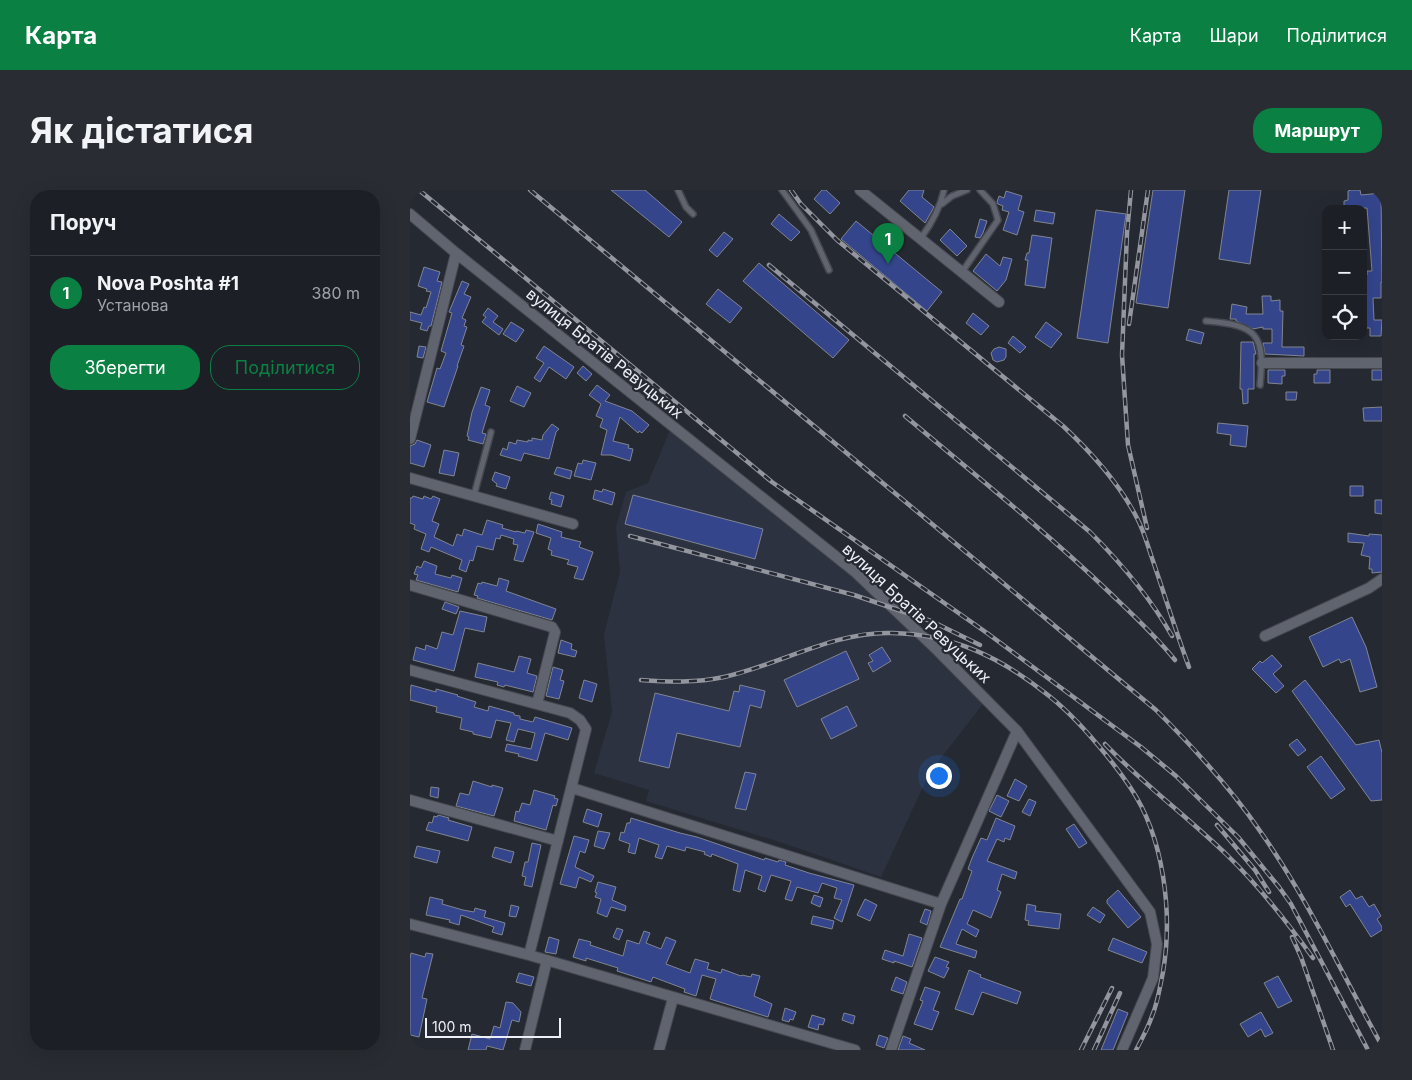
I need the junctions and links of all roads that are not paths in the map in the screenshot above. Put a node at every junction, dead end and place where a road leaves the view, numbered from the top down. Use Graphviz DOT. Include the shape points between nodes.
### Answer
graph roads {
  1 [pos="678,190"];
  2 [pos="782,190"];
  3 [pos="860,190"];
  4 [pos="944,190"];
  5 [pos="967,190"];
  6 [pos="980,190"];
  7 [pos="941,205"];
  8 [pos="410,214"];
  9 [pos="693,214"];
  10 [pos="921,239"];
  11 [pos="456,253"];
  12 [pos="829,270"];
  13 [pos="962,272"];
  14 [pos="1000,302"];
  15 [pos="1206,321"];
  16 [pos="1262,363"];
  17 [pos="1382,363"];
  18 [pos="1260,385"];
  19 [pos="491,432"];
  20 [pos="410,439"];
  21 [pos="410,478"];
  22 [pos="474,495"];
  23 [pos="573,524"];
  24 [pos="1382,580"];
  25 [pos="410,585"];
  26 [pos="1265,636"];
  27 [pos="410,670"];
  28 [pos="537,704"];
  29 [pos="1017,731"];
  30 [pos="572,788"];
  31 [pos="410,800"];
  32 [pos="558,841"];
  33 [pos="941,904"];
  34 [pos="410,924"];
  35 [pos="529,955"];
  36 [pos="547,960"];
  37 [pos="673,998"];
  38 [pos="526,1050"];
  39 [pos="659,1050"];
  40 [pos="855,1050"];
  41 [pos="891,1050"];
  42 [pos="1122,1050"];
  1 -- 9 [label="lane"];
  2 -- 12 [label="lane" via="811,230"];
  3 -- 10 [label="street"];
  4 -- 7 [label="lane"];
  5 -- 7 [label="lane"];
  6 -- 13 [label="lane" via="993,204 998,220"];
  7 -- 10 [label="lane"];
  8 -- 11 [label="street, вулиця Братів Ревуцьких"];
  10 -- 13 [label="street"];
  11 -- 20 [label="street"];
  11 -- 29 [label="street, вулиця Братів Ревуцьких" via="854,571"];
  13 -- 14 [label="street"];
  15 -- 16 [label="lane" via="1238,326 1252,332 1258,339"];
  16 -- 17 [label="street"];
  16 -- 18 [label="lane"];
  19 -- 22 [label="lane"];
  21 -- 22 [label="street"];
  22 -- 23 [label="street"];
  24 -- 26 [label="street"];
  25 -- 28 [label="street" via="552,627 555,632"];
  27 -- 28 [label="street"];
  28 -- 30 [label="street" via="570,714 586,729"];
  29 -- 33 [label="street"];
  29 -- 42 [label="street, вулиця Братів Ревуцьких" via="1150,912 1157,944 1153,978"];
  30 -- 32 [label="street"];
  30 -- 33 [label="street"];
  31 -- 32 [label="street"];
  32 -- 35 [label="street"];
  33 -- 41 [label="street"];
  34 -- 35 [label="street"];
  35 -- 36 [label="street"];
  36 -- 37 [label="street"];
  36 -- 38 [label="street"];
  37 -- 39 [label="street"];
  37 -- 40 [label="street"];
}
